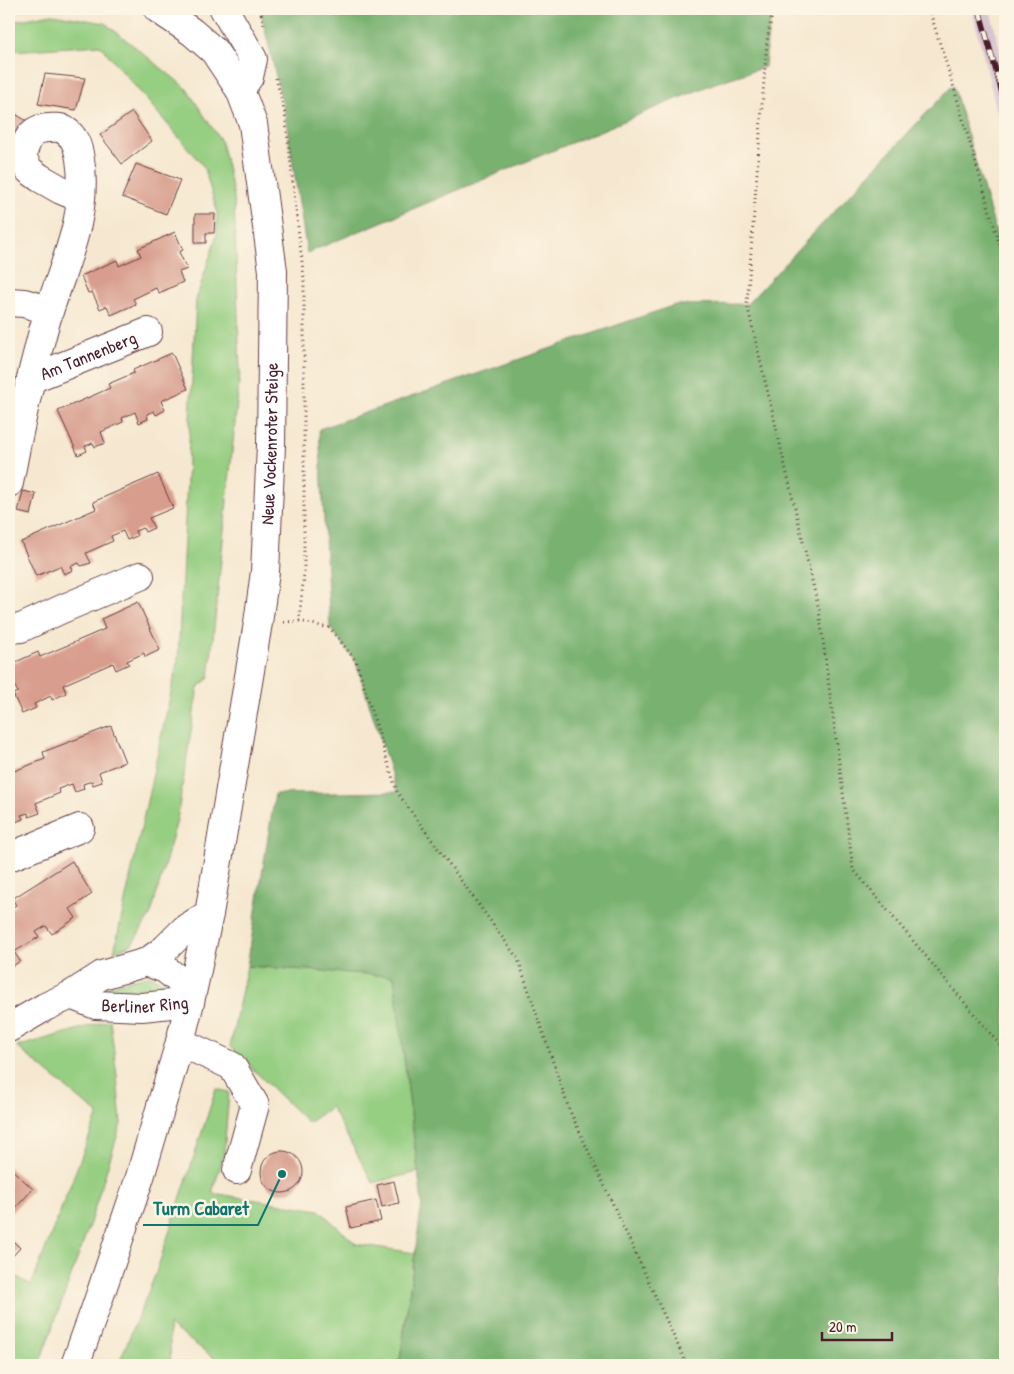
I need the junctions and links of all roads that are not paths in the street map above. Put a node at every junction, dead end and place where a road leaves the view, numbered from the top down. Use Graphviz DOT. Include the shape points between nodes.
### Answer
graph roads {
  1 [pos="158,9"];
  2 [pos="224,9"];
  3 [pos="240,90"];
  4 [pos="81,191"];
  5 [pos="9,302"];
  6 [pos="49,310"];
  7 [pos="148,332"];
  8 [pos="31,379"];
  9 [pos="9,483"];
  10 [pos="140,576"];
  11 [pos="9,629"];
  12 [pos="80,828"];
  13 [pos="9,857"];
  14 [pos="209,914"];
  15 [pos="147,962"];
  16 [pos="70,995"];
  17 [pos="190,1002"];
  18 [pos="9,1028"];
  19 [pos="180,1042"];
  20 [pos="237,1170"];
  21 [pos="75,1365"];
  1 -- 3 [label="main road, Neue Vockenroter Steige" via="214,51"];
  2 -- 3 [label="main road" via="253,59 249,77"];
  3 -- 14 [label="main road, Neue Vockenroter Steige" via="253,124 273,271 271,446 265,572"];
  4 -- 6 [label="main road, Am Tannenberg" via="72,247"];
  5 -- 6 [label="main road"];
  6 -- 8 [label="main road, Am Tannenberg"];
  7 -- 8 [label="main road, Am Tannenberg"];
  8 -- 9 [label="main road, Am Tannenberg"];
  10 -- 11 [label="main road" via="21,628"];
  12 -- 13 [label="main road"];
  14 -- 15 [label="main road, Berliner Ring"];
  14 -- 17 [label="main road, Neue Vockenroter Steige"];
  15 -- 16 [label="main road, Berliner Ring" via="102,975"];
  15 -- 17 [label="main road, Berliner Ring" via="165,969 179,980"];
  16 -- 17 [label="main road, Berliner Ring" via="96,1005"];
  16 -- 18 [label="main road, Berliner Ring"];
  17 -- 19 [label="main road, Neue Vockenroter Steige"];
  19 -- 20 [label="main road" via="232,1066 255,1104"];
  19 -- 21 [label="main road, Neue Vockenroter Steige" via="140,1177"];
}
